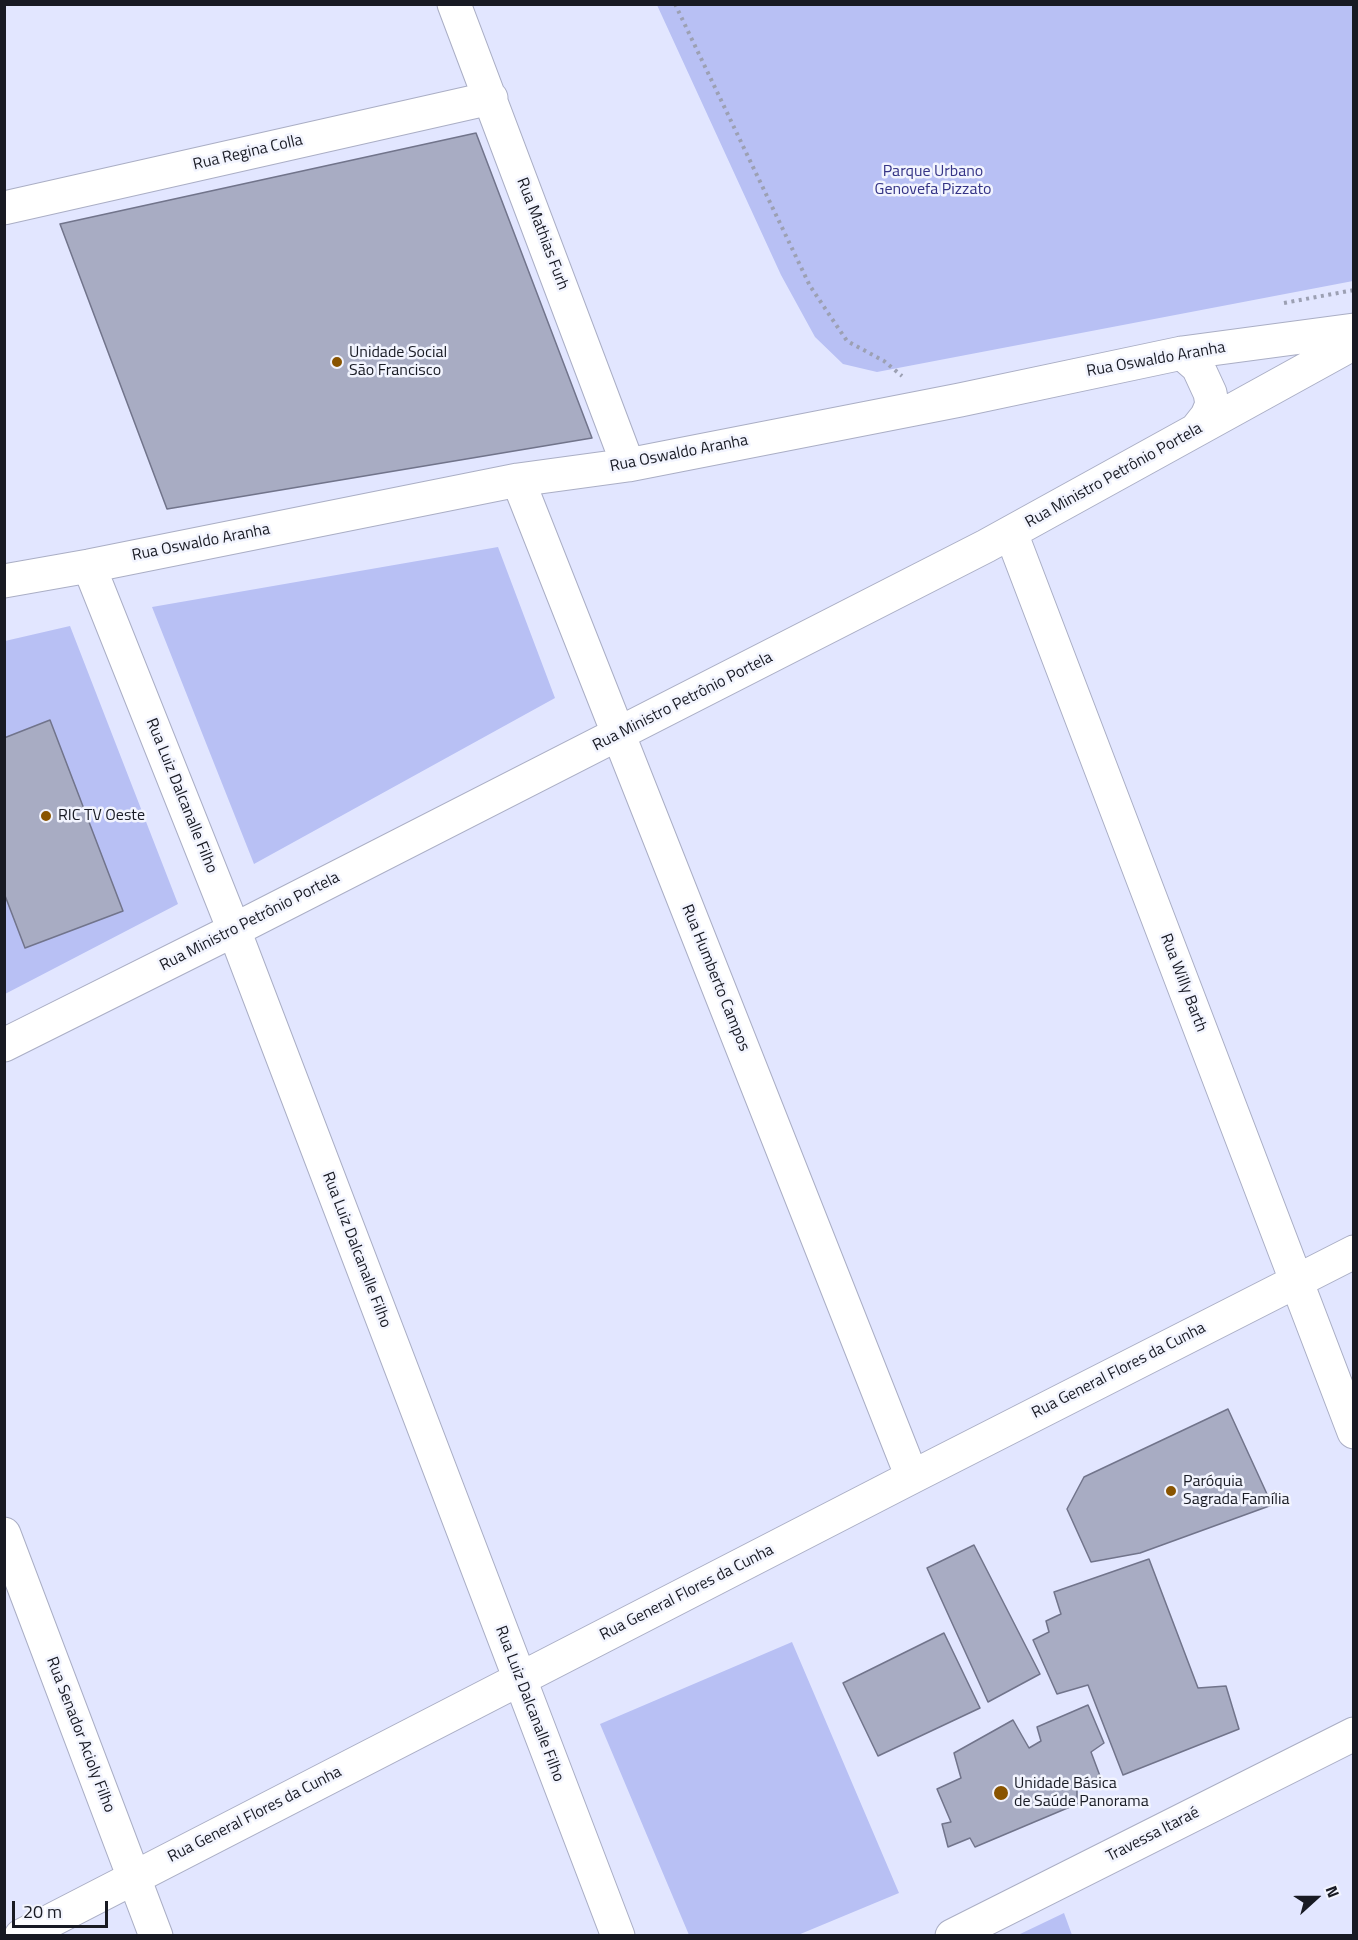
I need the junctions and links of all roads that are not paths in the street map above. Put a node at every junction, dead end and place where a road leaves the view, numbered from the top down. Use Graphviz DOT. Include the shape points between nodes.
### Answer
graph roads {
  1 [pos="454,4"];
  2 [pos="491,98"];
  3 [pos="4,208"];
  4 [pos="1353,330"];
  5 [pos="1353,343"];
  6 [pos="1182,353"];
  7 [pos="1196,430"];
  8 [pos="628,465"];
  9 [pos="518,480"];
  10 [pos="1011,533"];
  11 [pos="89,566"];
  12 [pos="4,581"];
  13 [pos="619,735"];
  14 [pos="234,930"];
  15 [pos="4,1045"];
  16 [pos="1353,1252"];
  17 [pos="1296,1281"];
  18 [pos="1353,1432"];
  19 [pos="912,1477"];
  20 [pos="4,1534"];
  21 [pos="519,1679"];
  22 [pos="1353,1734"];
  23 [pos="134,1877"];
  24 [pos="21,1935"];
  25 [pos="156,1935"];
  26 [pos="618,1935"];
  27 [pos="952,1935"];
  1 -- 2 [label="street, Rua Mathias Furh"];
  2 -- 3 [label="street, Rua Regina Colla"];
  2 -- 8 [label="street, Rua Mathias Furh"];
  4 -- 6 [label="street, Rua Oswaldo Aranha"];
  5 -- 7 [label="street, Rua Ministro Petrônio Portela"];
  6 -- 7 [label="street" via="1198,367 1212,404"];
  6 -- 8 [label="street, Rua Oswaldo Aranha"];
  7 -- 10 [label="street, Rua Ministro Petrônio Portela"];
  8 -- 9 [label="street, Rua Oswaldo Aranha"];
  9 -- 11 [label="street, Rua Oswaldo Aranha"];
  9 -- 13 [label="street, Rua Humberto Campos"];
  10 -- 13 [label="street, Rua Ministro Petrônio Portela"];
  10 -- 17 [label="street, Rua Willy Barth"];
  11 -- 12 [label="street, Rua Oswaldo Aranha"];
  11 -- 14 [label="street, Rua Luiz Dalcanalle Filho"];
  13 -- 14 [label="street, Rua Ministro Petrônio Portela"];
  13 -- 19 [label="street, Rua Humberto Campos"];
  14 -- 15 [label="street, Rua Ministro Petrônio Portela"];
  14 -- 21 [label="street, Rua Luiz Dalcanalle Filho"];
  16 -- 17 [label="street, Rua General Flores da Cunha"];
  17 -- 18 [label="street, Rua Willy Barth"];
  17 -- 19 [label="street, Rua General Flores da Cunha"];
  19 -- 21 [label="street, Rua General Flores da Cunha"];
  20 -- 23 [label="street, Rua Senador Acioly Filho"];
  21 -- 23 [label="street, Rua General Flores da Cunha"];
  21 -- 26 [label="street, Rua Luiz Dalcanalle Filho"];
  22 -- 27 [label="street, Travessa Itaraé"];
  23 -- 24 [label="street, Rua General Flores da Cunha"];
  23 -- 25 [label="street, Rua Senador Acioly Filho"];
}
